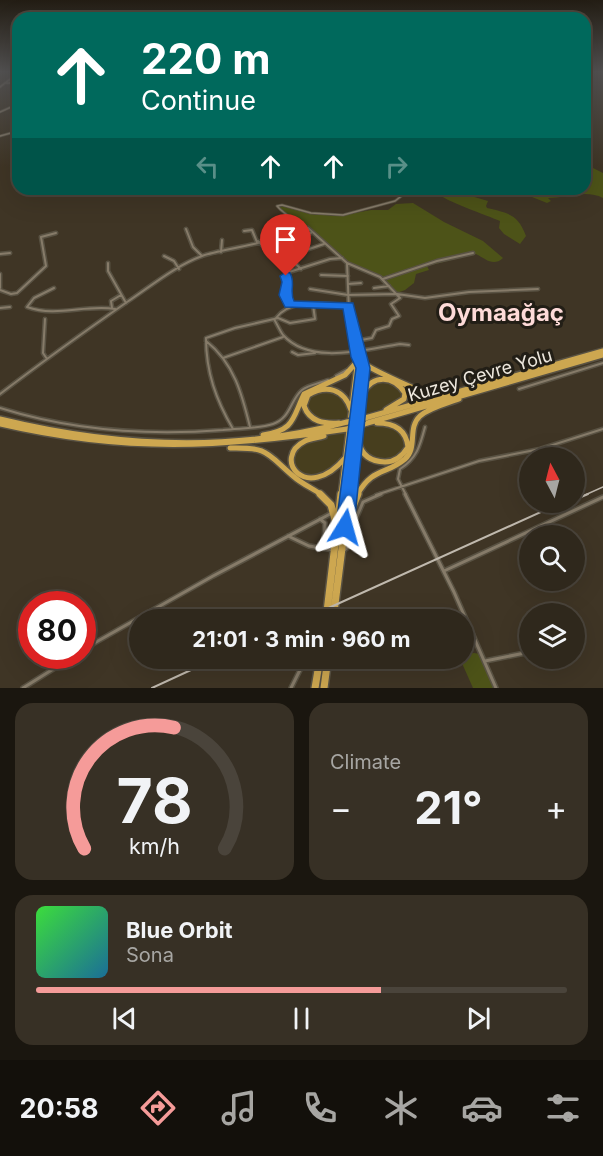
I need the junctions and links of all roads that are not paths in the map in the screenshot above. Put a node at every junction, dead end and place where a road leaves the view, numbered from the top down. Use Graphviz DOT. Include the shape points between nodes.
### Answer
graph roads {
  1 [pos="403,195"];
  2 [pos="290,218"];
  3 [pos="186,229"];
  4 [pos="244,231"];
  5 [pos="56,233"];
  6 [pos="311,233"];
  7 [pos="222,240"];
  8 [pos="258,241"];
  9 [pos="324,244"];
  10 [pos="276,245"];
  11 [pos="265,248"];
  12 [pos="10,253"];
  13 [pos="221,253"];
  14 [pos="473,253"];
  15 [pos="0,255"];
  16 [pos="164,256"];
  17 [pos="202,256"];
  18 [pos="288,256"];
  19 [pos="342,258"];
  20 [pos="108,263"];
  21 [pos="347,263"];
  22 [pos="179,269"];
  23 [pos="301,269"];
  24 [pos="289,272"];
  25 [pos="0,274"];
  26 [pos="321,275"];
  27 [pos="348,276"];
  28 [pos="383,279"];
  29 [pos="362,283"];
  30 [pos="348,284"];
  31 [pos="390,286"];
  32 [pos="54,288"];
  33 [pos="374,288"];
  34 [pos="0,289"];
  35 [pos="310,289"];
  36 [pos="538,289"];
  37 [pos="122,294"];
  38 [pos="397,294"];
  39 [pos="348,295"];
  40 [pos="126,303"];
  41 [pos="290,305"];
  42 [pos="313,305"];
  43 [pos="348,305"];
  44 [pos="10,307"];
  45 [pos="0,308"];
  46 [pos="114,309"];
  47 [pos="45,319"];
  48 [pos="275,319"];
  49 [pos="283,337"];
  50 [pos="206,340"];
  51 [pos="356,341"];
  52 [pos="409,345"];
  53 [pos="357,349"];
  54 [pos="292,352"];
  55 [pos="321,353"];
  56 [pos="603,353"];
  57 [pos="358,357"];
  58 [pos="223,358"];
  59 [pos="47,359"];
  60 [pos="603,363"];
  61 [pos="355,366"];
  62 [pos="477,389"];
  63 [pos="519,389"];
  64 [pos="0,394"];
  65 [pos="360,400"];
  66 [pos="0,408"];
  67 [pos="0,419"];
  68 [pos="365,421"];
  69 [pos="0,424"];
  70 [pos="250,427"];
  71 [pos="351,427"];
  72 [pos="425,427"];
  73 [pos="233,429"];
  74 [pos="603,429"];
  75 [pos="197,443"];
  76 [pos="158,447"];
  77 [pos="346,456"];
  78 [pos="402,486"];
  79 [pos="603,497"];
  80 [pos="333,512"];
  81 [pos="320,519"];
  82 [pos="355,526"];
  83 [pos="345,527"];
  84 [pos="336,533"];
  85 [pos="288,536"];
  86 [pos="324,548"];
  87 [pos="339,548"];
  88 [pos="444,571"];
  89 [pos="328,609"];
  90 [pos="334,609"];
  91 [pos="96,642"];
  92 [pos="519,654"];
  93 [pos="485,661"];
  94 [pos="53,669"];
  95 [pos="300,669"];
  96 [pos="318,669"];
  97 [pos="327,669"];
  98 [pos="23,688"];
  99 [pos="291,688"];
  100 [pos="315,688"];
  101 [pos="324,688"];
  102 [pos="496,688"];
  1 -- 2 [label="street" via="352,214 311,213 276,206"];
  2 -- 6 [label="street"];
  2 -- 8 [label="street" via="296,225 291,232"];
  3 -- 17 [label="street" via="192,246"];
  4 -- 8 [label="street" via="252,230"];
  5 -- 34 [label="street" via="41,237 46,266 16,293"];
  6 -- 9 [label="street"];
  6 -- 10 [label="street"];
  7 -- 13 [label="street"];
  8 -- 11 [label="street"];
  8 -- 13 [label="street"];
  9 -- 18 [label="street"];
  9 -- 19 [label="street"];
  10 -- 11 [label="street"];
  10 -- 18 [label="street"];
  11 -- 24 [label="street"];
  12 -- 15 [label="street"];
  13 -- 17 [label="street"];
  14 -- 28 [label="street"];
  16 -- 22 [label="street"];
  17 -- 22 [label="street"];
  18 -- 23 [label="street"];
  19 -- 21 [label="street"];
  19 -- 23 [label="street"];
  20 -- 37 [label="street" via="108,271"];
  21 -- 27 [label="street"];
  21 -- 28 [label="street"];
  22 -- 40 [label="street"];
  23 -- 24 [label="street"];
  24 -- 41 [label="street" via="285,295"];
  25 -- 34 [label="street"];
  26 -- 27 [label="street"];
  27 -- 30 [label="street"];
  28 -- 31 [label="street"];
  29 -- 30 [label="street"];
  30 -- 39 [label="street"];
  31 -- 33 [label="street"];
  31 -- 38 [label="street"];
  32 -- 46 [label="street" via="45,290 27,307 57,314"];
  35 -- 39 [label="street"];
  36 -- 38 [label="street" via="423,298"];
  37 -- 40 [label="street"];
  37 -- 46 [label="street" via="111,301"];
  38 -- 39 [label="street"];
  38 -- 51 [label="street" via="400,298 391,304 399,316 376,330 373,338"];
  39 -- 43 [label="street"];
  40 -- 46 [label="street"];
  41 -- 42 [label="street"];
  41 -- 48 [label="street"];
  42 -- 43 [label="street"];
  42 -- 48 [label="street" via="315,319 290,323"];
  43 -- 51 [label="street"];
  44 -- 45 [label="street"];
  46 -- 59 [label="street"];
  47 -- 59 [label="street" via="43,353"];
  48 -- 49 [label="street"];
  48 -- 50 [label="street" via="235,328"];
  49 -- 55 [label="street" via="295,346"];
  49 -- 58 [label="street"];
  50 -- 58 [label="street"];
  50 -- 73 [label="street" via="205,362 213,390"];
  51 -- 53 [label="street"];
  52 -- 53 [label="street"];
  53 -- 55 [label="street"];
  53 -- 57 [label="street"];
  54 -- 55 [label="street"];
  56 -- 62 [label="highway, Kuzey Çevre Yolu"];
  57 -- 61 [label="highway"];
  57 -- 62 [label="highway" via="375,374 397,378 422,392"];
  57 -- 65 [label="highway" via="363,368"];
  57 -- 71 [label="highway"];
  58 -- 70 [label="street" via="242,392"];
  59 -- 64 [label="street"];
  60 -- 63 [label="street"];
  61 -- 70 [label="street" via="303,388 280,422"];
  61 -- 75 [label="highway" via="343,378 304,394 295,419 283,430"];
  62 -- 68 [label="highway, Kuzey Çevre Yolu"];
  62 -- 83 [label="highway" via="416,420 410,453 367,480 355,496"];
  65 -- 68 [label="highway" via="366,384 380,378 396,382 405,393 397,405"];
  65 -- 71 [label="highway"];
  66 -- 73 [label="street" via="51,423 106,431 167,434"];
  67 -- 75 [label="highway" via="93,438"];
  68 -- 71 [label="highway, bridge"];
  68 -- 71 [label="highway" via="397,426 408,439 406,450 394,460 376,461 362,453"];
  69 -- 76 [label="highway" via="82,441"];
  70 -- 73 [label="street"];
  71 -- 71 [label="highway" via="314,420 305,410 306,398 316,390 336,390 349,400"];
  71 -- 75 [label="highway"];
  71 -- 76 [label="highway" via="250,444"];
  71 -- 77 [label="highway"];
  71 -- 77 [label="highway" via="299,444 291,463 301,476 315,479 329,475"];
  71 -- 83 [label="highway"];
  72 -- 78 [label="street" via="418,454 398,472"];
  74 -- 78 [label="street" via="540,449 479,461"];
  76 -- 80 [label="highway" via="264,450 321,493"];
  77 -- 84 [label="highway"];
  78 -- 82 [label="street" via="363,500"];
  78 -- 88 [label="street"];
  79 -- 88 [label="street"];
  80 -- 81 [label="street"];
  80 -- 84 [label="highway"];
  81 -- 85 [label="street"];
  81 -- 86 [label="street" via="325,523"];
  82 -- 87 [label="street"];
  82 -- 87 [label="street" via="353,544 348,549"];
  83 -- 87 [label="highway"];
  84 -- 87 [label="highway"];
  85 -- 86 [label="street"];
  85 -- 91 [label="street"];
  86 -- 87 [label="street"];
  87 -- 89 [label="highway"];
  87 -- 90 [label="highway"];
  88 -- 93 [label="street"];
  92 -- 93 [label="street"];
  93 -- 102 [label="street"];
  94 -- 98 [label="street"];
  95 -- 99 [label="street"];
  96 -- 100 [label="highway"];
  97 -- 101 [label="highway"];
}
